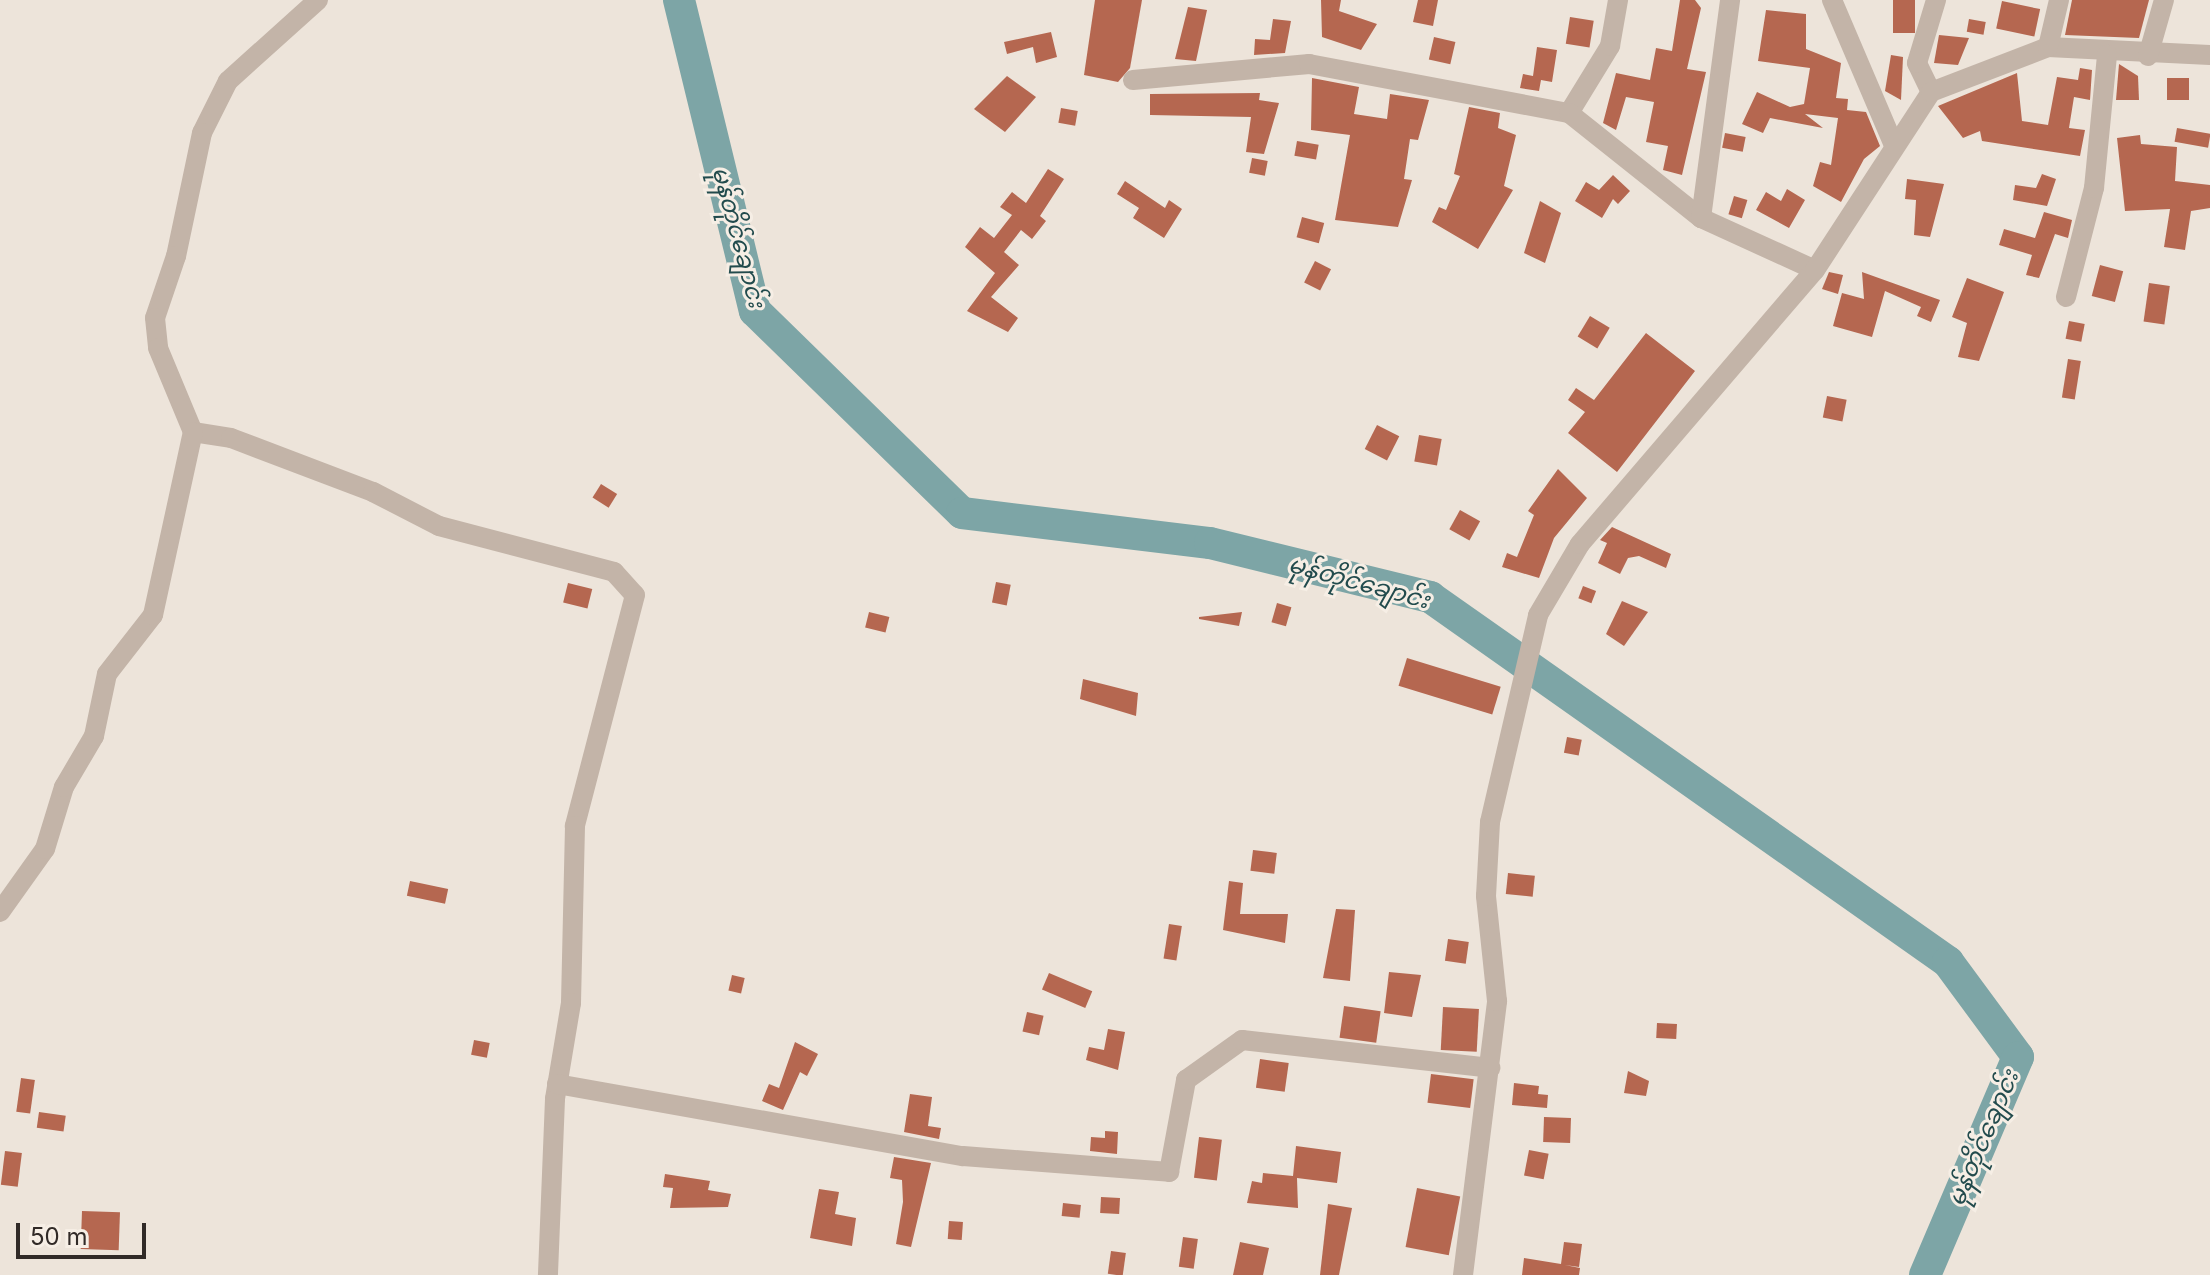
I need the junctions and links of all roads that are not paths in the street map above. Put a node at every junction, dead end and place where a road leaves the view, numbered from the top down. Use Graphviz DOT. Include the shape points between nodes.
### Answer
graph roads {
  1 [pos="318,0"];
  2 [pos="1618,0"];
  3 [pos="1730,0"];
  4 [pos="1832,0"];
  5 [pos="1936,0"];
  6 [pos="2059,0"];
  7 [pos="2164,0"];
  8 [pos="2048,47"];
  9 [pos="2107,55"];
  10 [pos="2210,55"];
  11 [pos="2148,56"];
  12 [pos="1133,80"];
  13 [pos="1931,92"];
  14 [pos="1569,113"];
  15 [pos="1893,143"];
  16 [pos="1701,218"];
  17 [pos="1815,270"];
  18 [pos="2066,297"];
  19 [pos="193,432"];
  20 [pos="0,912"];
  21 [pos="1490,1068"];
  22 [pos="557,1084"];
  23 [pos="548,1275"];
  24 [pos="1463,1275"];
  1 -- 19 [label="street" via="228,81 202,133 180,244 155,318 158,348"];
  2 -- 14 [label="street" via="1610,46"];
  3 -- 16 [label="street"];
  4 -- 15 [label="street"];
  5 -- 13 [label="street" via="1917,63"];
  6 -- 8 [label="street"];
  7 -- 11 [label="street"];
  8 -- 9 [label="street"];
  8 -- 13 [label="street" via="1974,69"];
  9 -- 11 [label="street"];
  9 -- 18 [label="street" via="2094,188"];
  10 -- 11 [label="street"];
  12 -- 14 [label="street" via="1309,64"];
  13 -- 15 [label="street"];
  14 -- 16 [label="street"];
  15 -- 17 [label="street"];
  16 -- 17 [label="street"];
  17 -- 21 [label="street" via="1580,544 1538,615 1490,822 1486,896 1497,1001"];
  19 -- 20 [label="street" via="153,615 107,674 94,736 64,787 45,849"];
  19 -- 22 [label="street" via="231,438 373,492 439,526 614,572 635,595 575,826 571,1003"];
  21 -- 22 [label="street" via="1242,1040 1186,1080 1169,1172 921,1150"];
  21 -- 24 [label="street"];
  22 -- 23 [label="street"];
}
